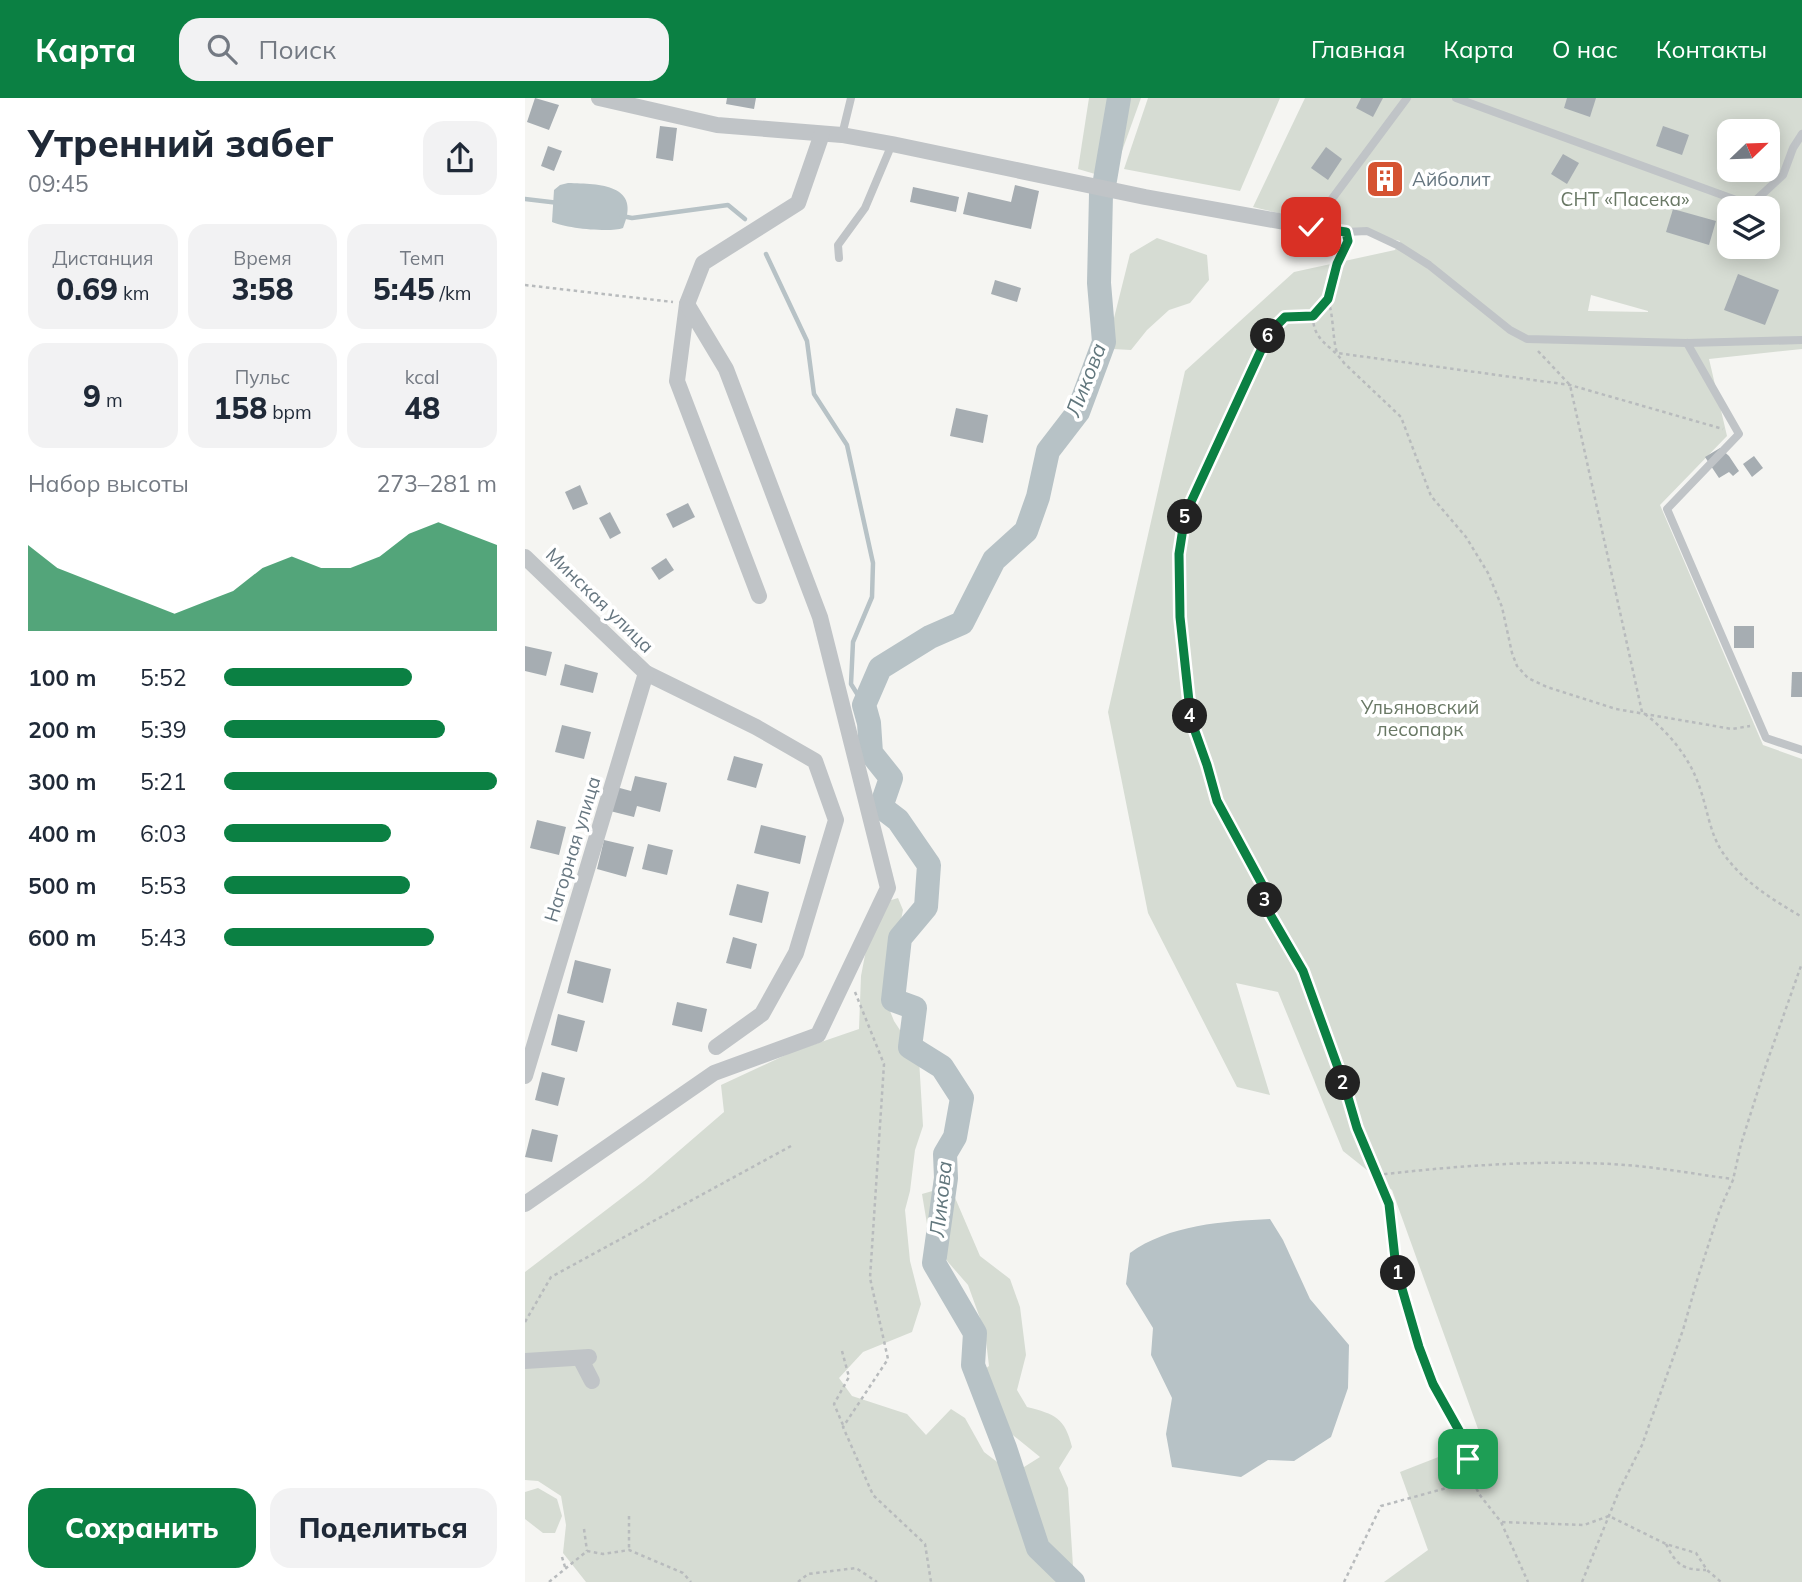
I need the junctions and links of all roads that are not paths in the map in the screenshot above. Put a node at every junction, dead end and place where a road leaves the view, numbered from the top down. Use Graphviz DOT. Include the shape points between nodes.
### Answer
graph roads {
  1 [pos="599,98"];
  2 [pos="851,98"];
  3 [pos="1407,98"];
  4 [pos="1456,98"];
  5 [pos="822,134"];
  6 [pos="1802,134"];
  7 [pos="842,135"];
  8 [pos="892,144"];
  9 [pos="1315,227"];
  10 [pos="839,258"];
  11 [pos="687,304"];
  12 [pos="1802,340"];
  13 [pos="1687,343"];
  14 [pos="525,557"];
  15 [pos="759,596"];
  16 [pos="646,673"];
  17 [pos="1802,750"];
  18 [pos="716,1046"];
  19 [pos="525,1076"];
  20 [pos="525,1204"];
  21 [pos="525,1360"];
  22 [pos="592,1381"];
  1 -- 5 [label="street" via="717,125"];
  2 -- 7 [label="lane"];
  3 -- 9 [label="lane"];
  4 -- 6 [label="lane" via="1747,204 1783,175"];
  5 -- 7 [label="street"];
  5 -- 11 [label="street" via="798,203 703,263"];
  7 -- 8 [label="street"];
  8 -- 9 [label="street"];
  8 -- 10 [label="lane" via="865,208 838,245"];
  9 -- 13 [label="lane" via="1367,231 1399,246 1527,339"];
  11 -- 15 [label="street" via="677,381"];
  11 -- 20 [label="street" via="726,369 820,617 888,888 818,1035 714,1073"];
  12 -- 13 [label="lane"];
  13 -- 17 [label="lane" via="1739,433 1667,509 1766,738"];
  14 -- 16 [label="street, Минская улица"];
  16 -- 18 [label="street, Минская улица" via="815,761 837,820 796,953 762,1014"];
  16 -- 19 [label="street, Нагорная улица"];
  21 -- 22 [label="street" via="585,1357"];
}
